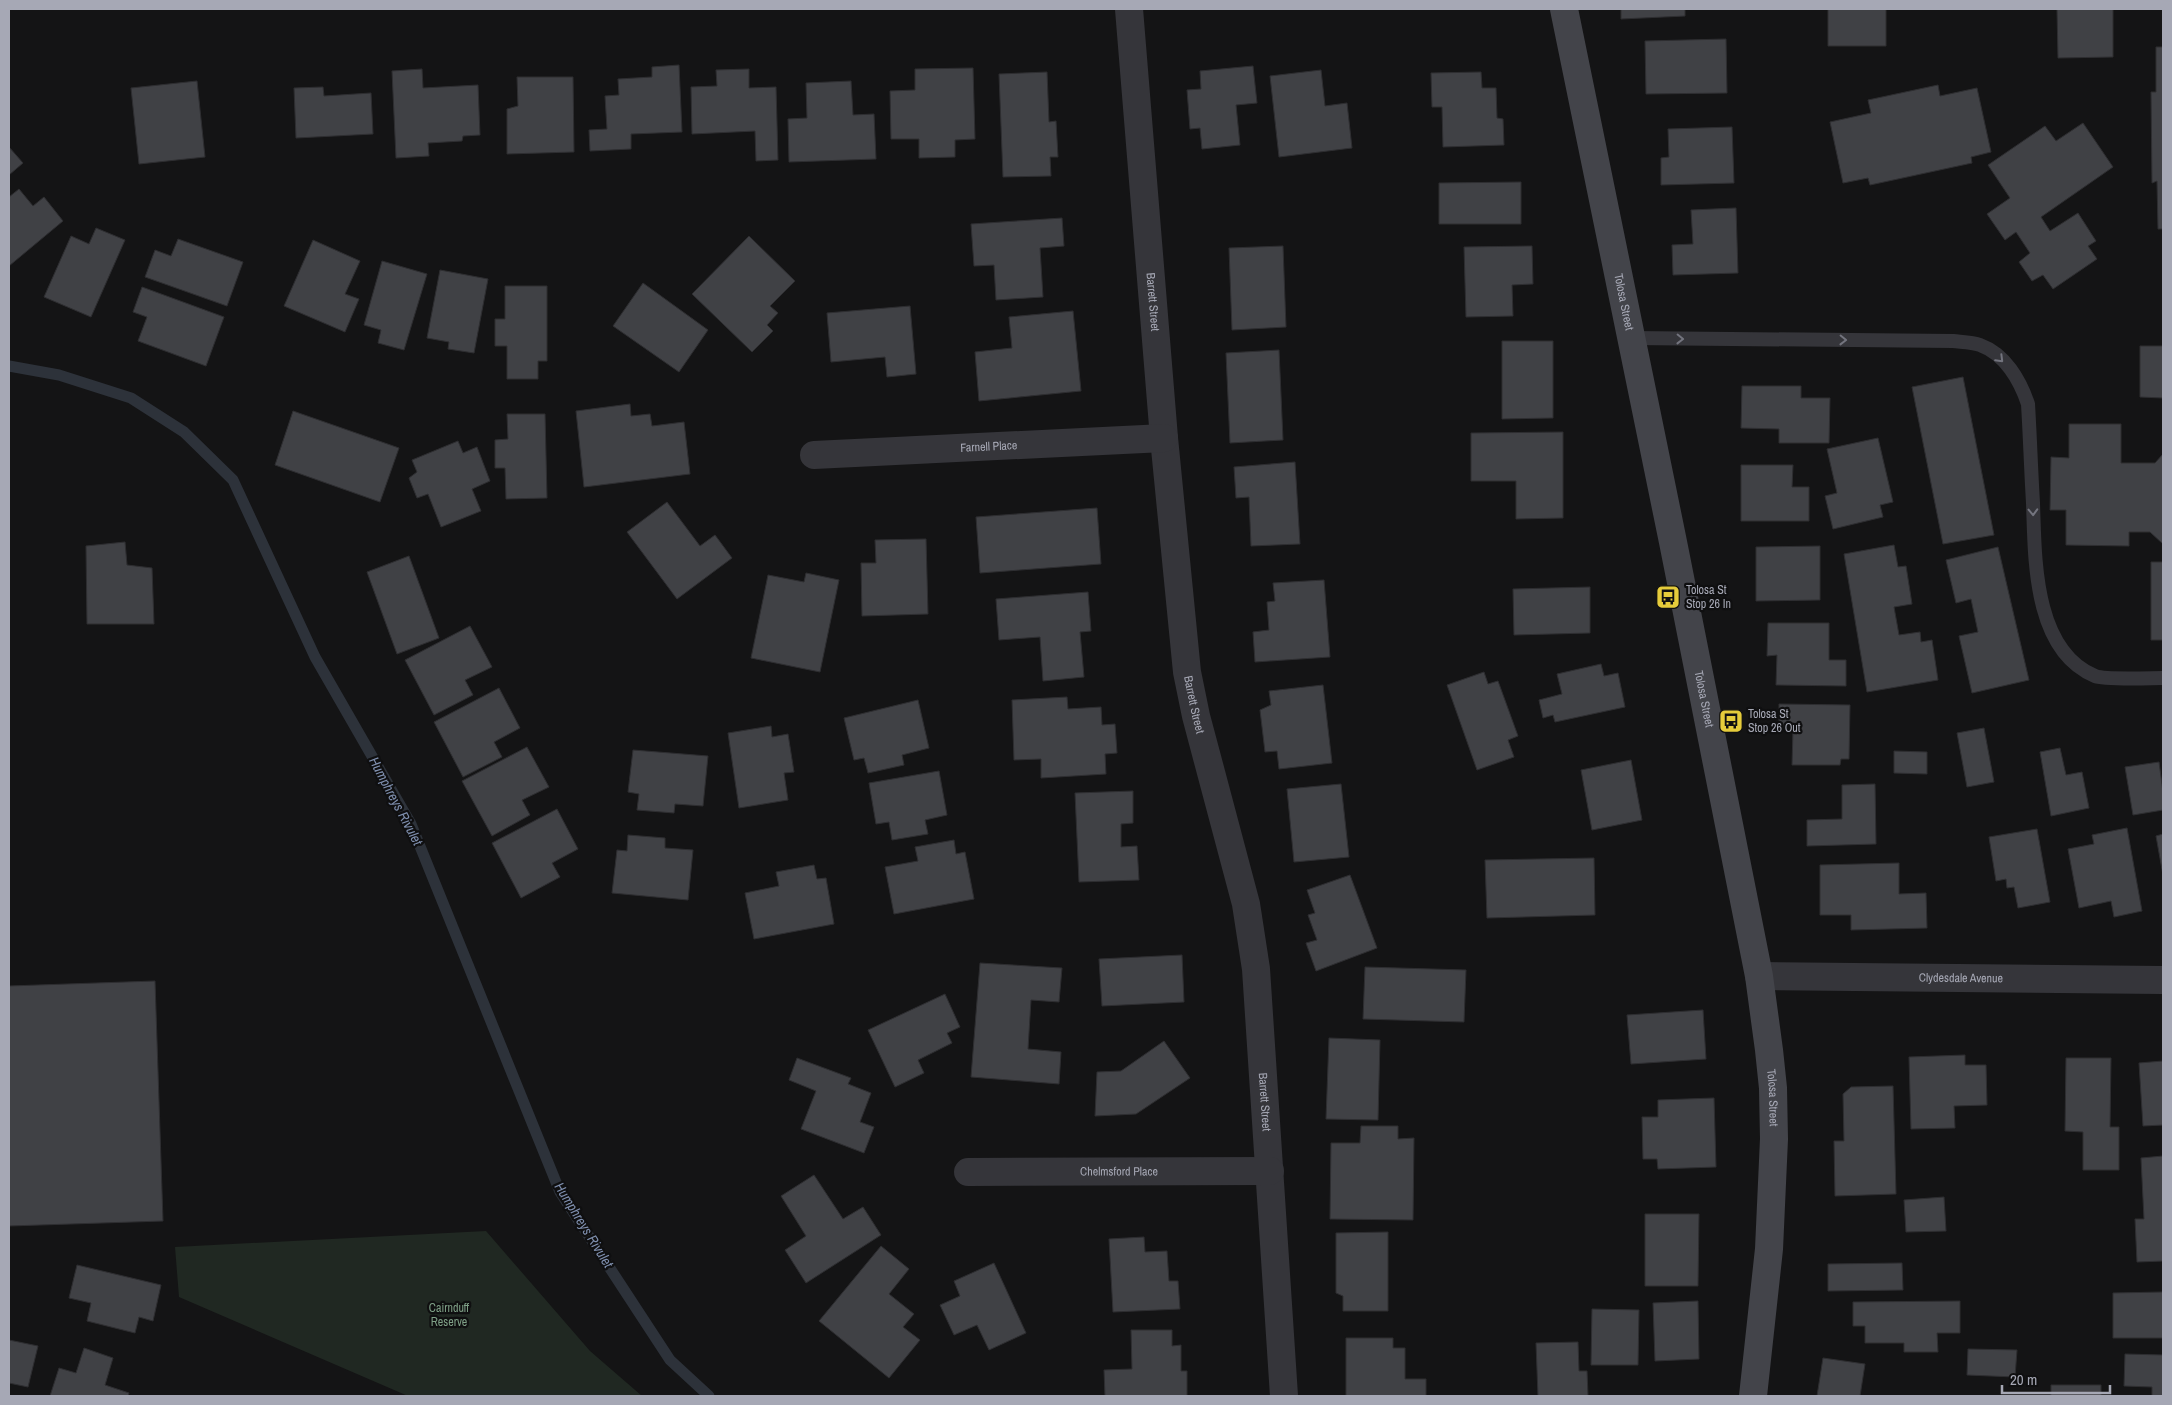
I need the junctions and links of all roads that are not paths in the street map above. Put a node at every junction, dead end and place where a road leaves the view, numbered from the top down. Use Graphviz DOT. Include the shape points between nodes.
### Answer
graph roads {
  1 [pos="1128,9"];
  2 [pos="1564,9"];
  3 [pos="1632,338"];
  4 [pos="1164,438"];
  5 [pos="814,455"];
  6 [pos="2163,678"];
  7 [pos="1759,976"];
  8 [pos="2163,980"];
  9 [pos="1270,1171"];
  10 [pos="968,1172"];
  11 [pos="1284,1396"];
  12 [pos="1753,1396"];
  1 -- 4 [label="street, Barrett Street"];
  2 -- 3 [label="street, Tolosa Street"];
  3 -- 6 [label="lane, one-way" via="1953,341 1980,344 1997,354 2021,384 2028,404 2038,590 2059,644 2075,664 2096,677"];
  3 -- 7 [label="street, Tolosa Street"];
  4 -- 5 [label="street, Farnell Place"];
  4 -- 9 [label="street, Barrett Street" via="1187,672 1246,904 1256,969"];
  7 -- 8 [label="street, Clydesdale Avenue"];
  7 -- 12 [label="street, Tolosa Street" via="1773,1088 1774,1139 1769,1249"];
  9 -- 10 [label="street, Chelmsford Place"];
  9 -- 11 [label="street, Barrett Street"];
}
